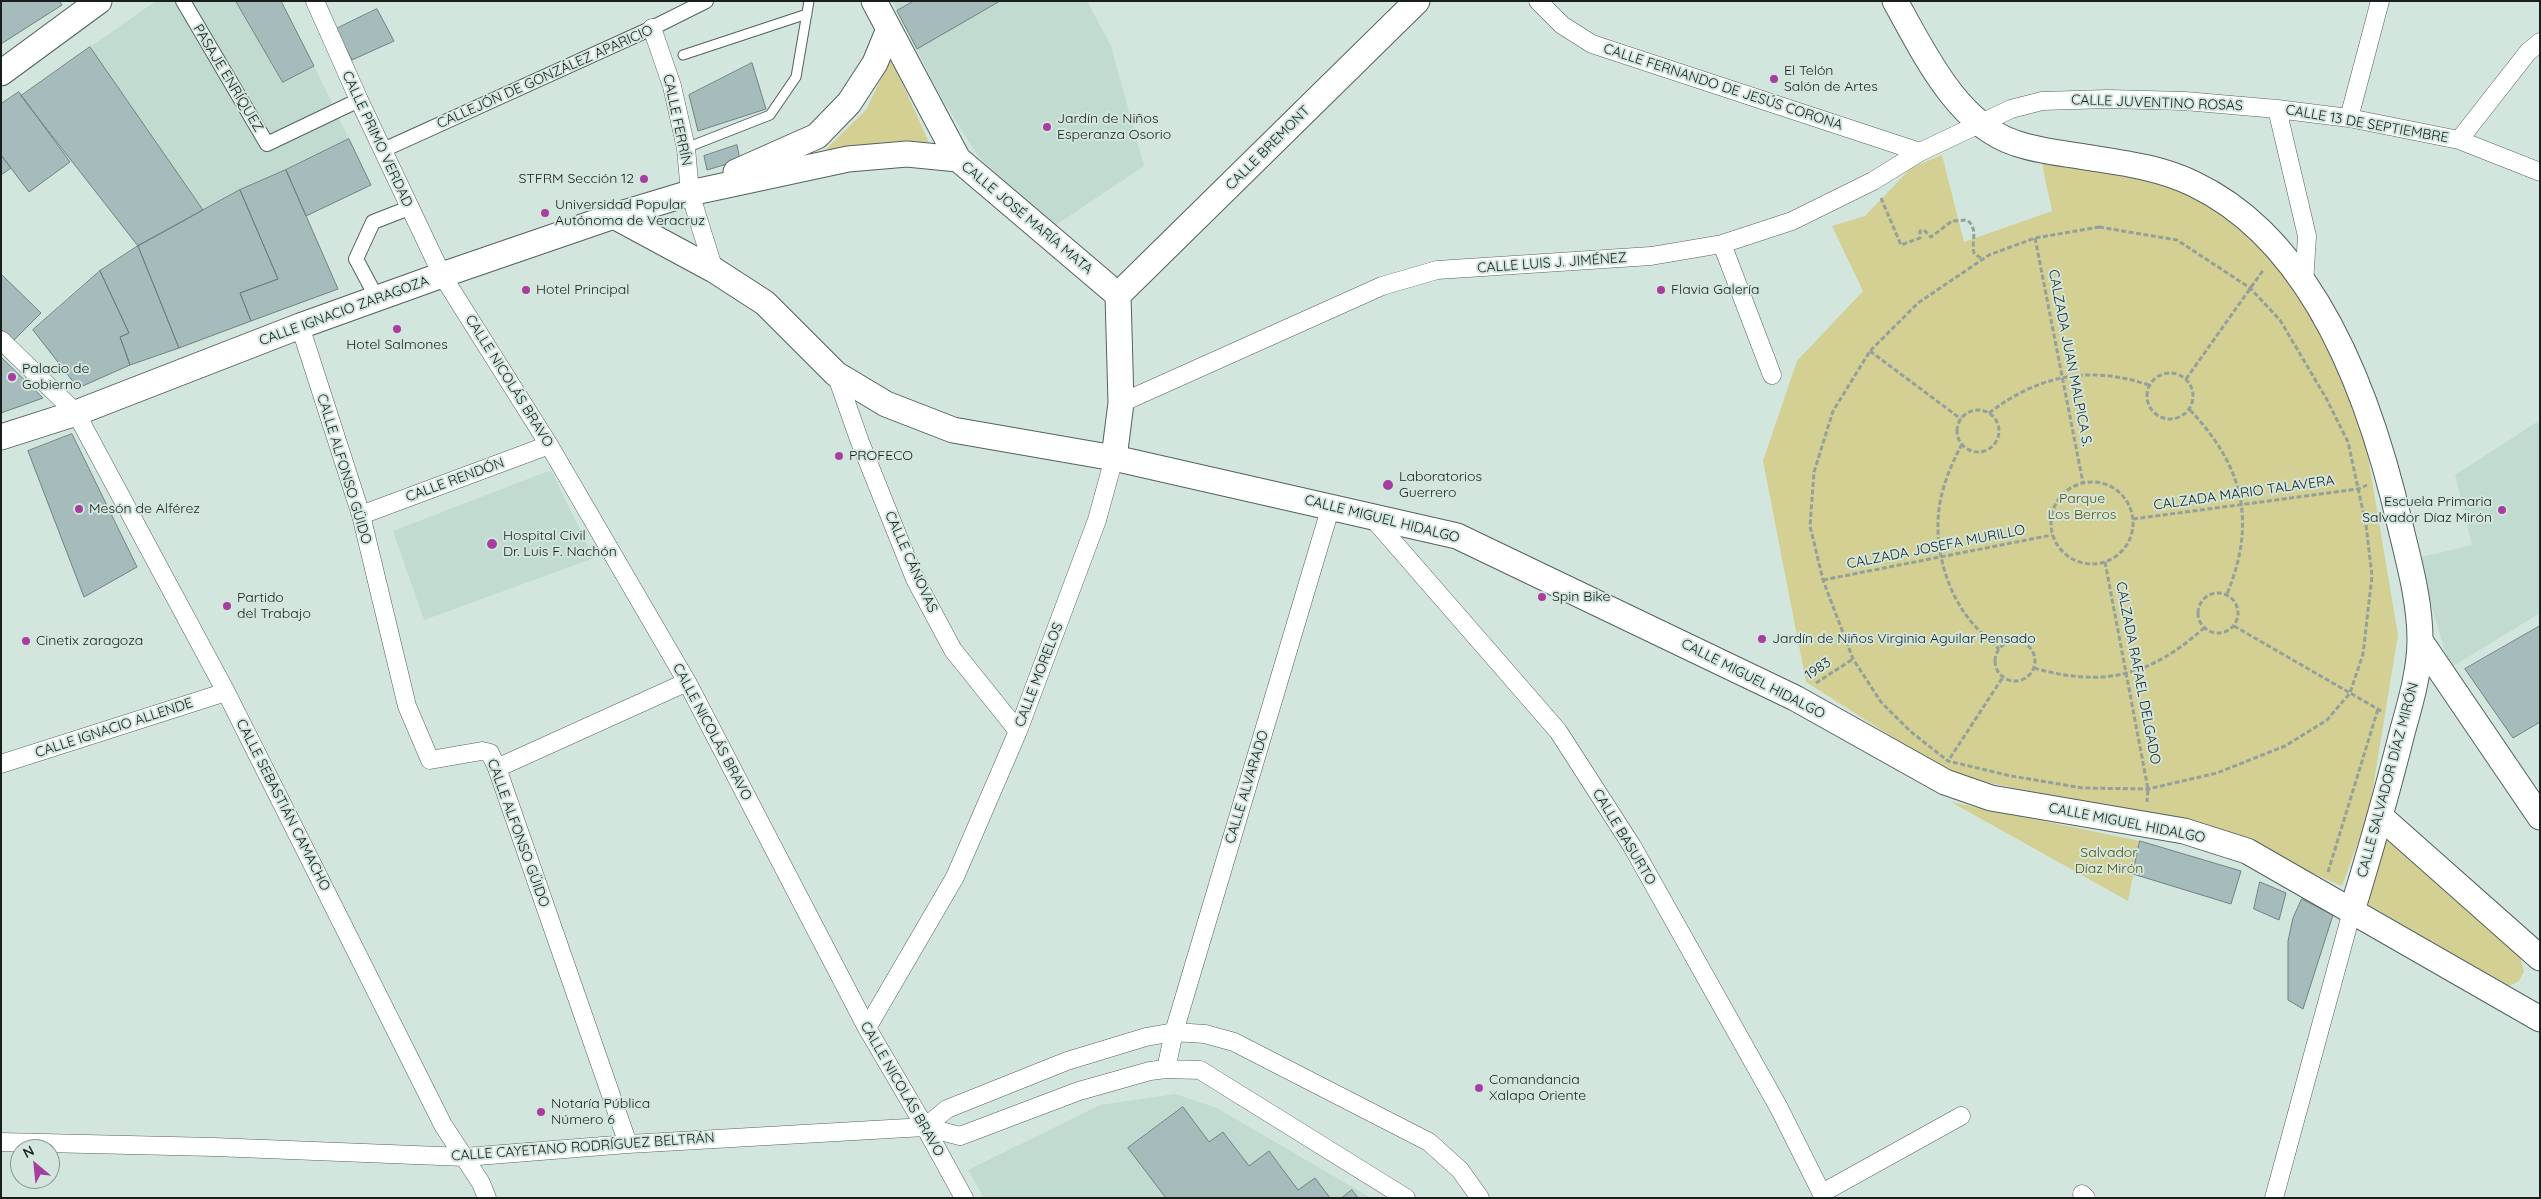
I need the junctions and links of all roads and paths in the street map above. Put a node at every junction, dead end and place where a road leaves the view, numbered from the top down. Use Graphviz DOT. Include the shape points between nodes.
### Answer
graph roads {
  1 [pos="99,1"];
  2 [pos="183,1"];
  3 [pos="315,1"];
  4 [pos="706,1"];
  5 [pos="809,1"];
  6 [pos="874,1"];
  7 [pos="1417,1"];
  8 [pos="1538,1"];
  9 [pos="1894,1"];
  10 [pos="2380,1"];
  11 [pos="807,14"];
  12 [pos="652,28"];
  13 [pos="890,29"];
  14 [pos="2540,42"];
  15 [pos="683,55"];
  16 [pos="1,73"];
  17 [pos="359,100"];
  18 [pos="2277,109"];
  19 [pos="2349,118"];
  20 [pos="1981,124"];
  21 [pos="2459,140"];
  22 [pos="686,148"];
  23 [pos="383,150"];
  24 [pos="1920,152"];
  25 [pos="958,159"];
  26 [pos="2540,172"];
  27 [pos="1873,181"];
  28 [pos="690,193"];
  29 [pos="409,208"];
  30 [pos="614,216"];
  31 [pos="2035,238"];
  32 [pos="1722,244"];
  33 [pos="2277,250"];
  34 [pos="1982,260"];
  35 [pos="714,270"];
  36 [pos="442,275"];
  37 [pos="2304,284"];
  38 [pos="2250,288"];
  39 [pos="1118,295"];
  40 [pos="378,300"];
  41 [pos="300,326"];
  42 [pos="1,340"];
  43 [pos="1870,351"];
  44 [pos="836,374"];
  45 [pos="1772,375"];
  46 [pos="2062,377"];
  47 [pos="2186,379"];
  48 [pos="2149,385"];
  49 [pos="1121,403"];
  50 [pos="2190,410"];
  51 [pos="76,413"];
  52 [pos="1989,413"];
  53 [pos="1961,419"];
  54 [pos="1,438"];
  55 [pos="1962,444"];
  56 [pos="549,445"];
  57 [pos="1114,458"];
  58 [pos="2083,483"];
  59 [pos="2358,489"];
  60 [pos="2242,504"];
  61 [pos="1331,506"];
  62 [pos="361,515"];
  63 [pos="1370,515"];
  64 [pos="2133,519"];
  65 [pos="2052,535"];
  66 [pos="1940,557"];
  67 [pos="2105,562"];
  68 [pos="1823,580"];
  69 [pos="2227,594"];
  70 [pos="2234,626"];
  71 [pos="2204,628"];
  72 [pos="2421,642"];
  73 [pos="1999,649"];
  74 [pos="1853,659"];
  75 [pos="2034,668"];
  76 [pos="2126,673"];
  77 [pos="2003,677"];
  78 [pos="687,682"];
  79 [pos="226,692"];
  80 [pos="2350,693"];
  81 [pos="1795,698"];
  82 [pos="2378,709"];
  83 [pos="2404,725"];
  84 [pos="1018,731"];
  85 [pos="1948,761"];
  86 [pos="1,764"];
  87 [pos="497,768"];
  88 [pos="2148,789"];
  89 [pos="2381,817"];
  90 [pos="2540,817"];
  91 [pos="2322,894"];
  92 [pos="2352,911"];
  93 [pos="2540,958"];
  94 [pos="2539,1018"];
  95 [pos="867,1028"];
  96 [pos="1174,1032"];
  97 [pos="1166,1069"];
  98 [pos="1961,1116"];
  99 [pos="926,1127"];
  100 [pos="1,1142"];
  101 [pos="628,1144"];
  102 [pos="465,1157"];
  103 [pos="1823,1195"];
  104 [pos="486,1198"];
  105 [pos="964,1198"];
  106 [pos="1406,1198"];
  107 [pos="1480,1198"];
  108 [pos="2274,1198"];
  1 -- 16 [label="main road"];
  2 -- 17 [label="street, PASAJE ENRÍQUEZ" via="267,144"];
  3 -- 17 [label="street, CALLE PRIMO VERDAD"];
  4 -- 12 [label="street, CALLEJÓN DE GONZÁLEZ APARICIO"];
  5 -- 11 [label="lane"];
  6 -- 13 [label="main road, CALLE JOSÉ MARÍA MATA"];
  7 -- 39 [label="main road, CALLE BREMONT"];
  8 -- 24 [label="street, CALLE FERNANDO DE JESÚS CORONA" via="1562,25 1592,44"];
  9 -- 20 [label="main road, CALLE SALVADOR DÍAZ MIRÓN" via="1936,74"];
  10 -- 19 [label="street"];
  11 -- 15 [label="lane"];
  11 -- 22 [label="lane" via="796,77 770,115"];
  12 -- 22 [label="street, CALLE FERRÍN" via="672,86"];
  12 -- 23 [label="street, CALLEJÓN DE GONZÁLEZ APARICIO"];
  13 -- 25 [label="main road, CALLE JOSÉ MARÍA MATA"];
  13 -- 28 [label="main road, CALLE IGNACIO ZARAGOZA" via="875,62 849,103 817,136"];
  14 -- 21 [label="street" via="2528,52"];
  17 -- 23 [label="street, CALLE PRIMO VERDAD"];
  18 -- 19 [label="street, CALLE 13 DE SEPTIEMBRE"];
  18 -- 20 [label="street, CALLE JUVENTINO ROSAS" via="2185,101 2042,101 2012,109"];
  18 -- 37 [label="street" via="2307,236"];
  19 -- 21 [label="street, CALLE 13 DE SEPTIEMBRE"];
  20 -- 24 [label="street, CALLE LUIS J. JIMÉNEZ"];
  20 -- 33 [label="main road, CALLE SALVADOR DÍAZ MIRÓN" via="2012,143 2155,168 2195,184 2231,206"];
  21 -- 26 [label="street, CALLE 13 DE SEPTIEMBRE"];
  22 -- 28 [label="street, CALLE FERRÍN"];
  23 -- 29 [label="street, CALLE PRIMO VERDAD"];
  24 -- 27 [label="street, CALLE LUIS J. JIMÉNEZ"];
  25 -- 28 [label="main road, CALLE IGNACIO ZARAGOZA" via="907,154 848,159"];
  25 -- 39 [label="main road, CALLE JOSÉ MARÍA MATA"];
  27 -- 32 [label="street, CALLE LUIS J. JIMÉNEZ" via="1792,221"];
  27 -- 34 [label="path" via="1901,245 1920,238 1920,231 1924,230 1931,237 1939,227 1952,221 1967,220 1974,233 1974,253"];
  28 -- 30 [label="main road, CALLE IGNACIO ZARAGOZA"];
  28 -- 35 [label="street, CALLE FERRÍN"];
  29 -- 36 [label="street, CALLE PRIMO VERDAD"];
  29 -- 40 [label="street" via="373,222 356,259"];
  30 -- 35 [label="main road, CALLE MIGUEL HIDALGO"];
  30 -- 36 [label="main road, CALLE IGNACIO ZARAGOZA"];
  31 -- 34 [label="path" via="1989,254"];
  31 -- 38 [label="path" via="2099,227 2177,240"];
  31 -- 46 [label="path, CALZADA JUAN MALPICA S."];
  32 -- 45 [label="street"];
  32 -- 49 [label="street, CALLE LUIS J. JIMÉNEZ" via="1651,256 1437,270 1382,286"];
  33 -- 37 [label="main road, CALLE SALVADOR DÍAZ MIRÓN"];
  33 -- 38 [label="path"];
  34 -- 43 [label="path" via="1918,303"];
  35 -- 44 [label="main road, CALLE MIGUEL HIDALGO" via="765,302"];
  36 -- 40 [label="main road, CALLE IGNACIO ZARAGOZA"];
  36 -- 56 [label="street, CALLE NICOLÁS BRAVO"];
  37 -- 72 [label="main road, CALLE SALVADOR DÍAZ MIRÓN" via="2336,334 2362,396 2389,476 2417,596"];
  38 -- 47 [label="path"];
  38 -- 59 [label="path" via="2280,320 2326,398 2348,442"];
  39 -- 49 [label="main road, CALLE MORELOS"];
  40 -- 41 [label="main road, CALLE IGNACIO ZARAGOZA"];
  41 -- 51 [label="main road, CALLE IGNACIO ZARAGOZA"];
  41 -- 62 [label="street, CALLE ALFONSO GÜIDO"];
  42 -- 51 [label="street, CALLE SEBASTIÁN CAMACHO"];
  43 -- 53 [label="path"];
  43 -- 68 [label="path" via="1834,412 1814,472 1810,526"];
  44 -- 57 [label="main road, CALLE MIGUEL HIDALGO" via="886,404 953,430"];
  44 -- 84 [label="street, CALLE CÁNOVAS" via="915,579 953,650"];
  46 -- 48 [label="path" via="2097,374"];
  46 -- 52 [label="path" via="2034,385 2008,398"];
  46 -- 58 [label="path, CALZADA JUAN MALPICA S."];
  47 -- 48 [label="path" via="2166,373"];
  47 -- 50 [label="path" via="2194,397"];
  48 -- 50 [label="path" via="2147,400 2150,408 2161,418 2177,419"];
  49 -- 57 [label="main road, CALLE MORELOS"];
  50 -- 60 [label="path" via="2210,431 2226,456"];
  51 -- 54 [label="main road, CALLE IGNACIO ZARAGOZA"];
  51 -- 79 [label="street, CALLE SEBASTIÁN CAMACHO"];
  52 -- 53 [label="path" via="1970,411"];
  52 -- 55 [label="path" via="1999,431 1994,444 1988,449 1974,451"];
  53 -- 55 [label="path" via="1957,429"];
  55 -- 66 [label="path" via="1948,471 1938,510"];
  56 -- 62 [label="street, CALLE RENDÓN"];
  56 -- 78 [label="street, CALLE NICOLÁS BRAVO"];
  57 -- 61 [label="main road, CALLE MIGUEL HIDALGO"];
  57 -- 84 [label="street, CALLE MORELOS" via="1097,520"];
  58 -- 64 [label="path" via="2097,482 2110,486 2130,506"];
  58 -- 65 [label="path" via="2059,497 2050,522"];
  59 -- 60 [label="path, CALZADA MARIO TALAVERA"];
  59 -- 80 [label="path" via="2372,576 2363,654"];
  60 -- 64 [label="path, CALZADA MARIO TALAVERA"];
  60 -- 69 [label="path" via="2243,532 2235,574"];
  61 -- 63 [label="main road, CALLE MIGUEL HIDALGO"];
  61 -- 96 [label="street, CALLE ALVARADO"];
  62 -- 87 [label="street, CALLE ALFONSO GÜIDO" via="407,706 430,760 482,751 490,753"];
  63 -- 81 [label="main road, CALLE MIGUEL HIDALGO" via="1457,536"];
  63 -- 103 [label="street, CALLE BASURTO" via="1558,731 1632,846 1779,1108"];
  64 -- 67 [label="path" via="2132,533 2126,546"];
  65 -- 66 [label="path, CALZADA JOSEFA MURILLO"];
  65 -- 67 [label="path" via="2067,556 2085,563"];
  66 -- 68 [label="path, CALZADA JOSEFA MURILLO"];
  66 -- 73 [label="path" via="1954,595 1973,624"];
  67 -- 76 [label="path, CALZADA RAFAEL DELGADO"];
  68 -- 74 [label="path"];
  69 -- 70 [label="path" via="2239,608"];
  69 -- 71 [label="path" via="2210,594 2201,601 2198,612"];
  70 -- 71 [label="path" via="2229,631 2216,634"];
  70 -- 80 [label="path"];
  71 -- 76 [label="path" via="2179,650 2157,663"];
  72 -- 83 [label="main road, CALLE SALVADOR DÍAZ MIRÓN"];
  72 -- 90 [label="main road"];
  73 -- 75 [label="path" via="2009,642 2022,642 2034,656"];
  73 -- 77 [label="path" via="1996,667"];
  74 -- 81 [label="path, 1983"];
  74 -- 85 [label="path" via="1881,702 1910,731"];
  75 -- 76 [label="path" via="2061,676 2093,678"];
  75 -- 77 [label="path" via="2020,680"];
  76 -- 88 [label="path, CALZADA RAFAEL DELGADO"];
  77 -- 85 [label="path"];
  78 -- 87 [label="street"];
  78 -- 95 [label="street, CALLE NICOLÁS BRAVO"];
  79 -- 86 [label="street, CALLE IGNACIO ALLENDE"];
  79 -- 102 [label="street, CALLE SEBASTIÁN CAMACHO" via="443,1125"];
  80 -- 82 [label="path"];
  80 -- 88 [label="path" via="2327,720 2285,746 2217,773"];
  81 -- 91 [label="main road, CALLE MIGUEL HIDALGO" via="1945,782 1991,798 2184,831 2247,851"];
  82 -- 83 [label="path"];
  82 -- 91 [label="path"];
  83 -- 89 [label="main road, CALLE SALVADOR DÍAZ MIRÓN"];
  84 -- 95 [label="street, CALLE MORELOS" via="955,877"];
  85 -- 88 [label="path" via="2083,788"];
  87 -- 101 [label="street, CALLE ALFONSO GÜIDO"];
  89 -- 92 [label="main road, CALLE SALVADOR DÍAZ MIRÓN"];
  89 -- 93 [label="main road"];
  91 -- 92 [label="main road, CALLE MIGUEL HIDALGO"];
  92 -- 94 [label="main road, CALLE MIGUEL HIDALGO"];
  92 -- 108 [label="street, CALLE SALVADOR DÍAZ MIRÓN"];
  95 -- 99 [label="street, CALLE NICOLÁS BRAVO"];
  96 -- 97 [label="street, CALLE ALVARADO"];
  96 -- 99 [label="street" via="1067,1060 947,1109"];
  96 -- 107 [label="street" via="1205,1034 1234,1042 1429,1142 1460,1170"];
  97 -- 99 [label="street, CALLE CAYETANO RODRÍGUEZ BELTRÁN" via="1079,1091 960,1136"];
  97 -- 106 [label="street, CALLE CAYETANO RODRÍGUEZ BELTRÁN" via="1200,1070"];
  98 -- 103 [label="street"];
  99 -- 101 [label="street, CALLE CAYETANO RODRÍGUEZ BELTRÁN"];
  99 -- 105 [label="street, CALLE NICOLÁS BRAVO"];
  100 -- 102 [label="street, CALLE CAYETANO RODRÍGUEZ BELTRÁN"];
  101 -- 102 [label="street, CALLE CAYETANO RODRÍGUEZ BELTRÁN"];
  102 -- 104 [label="street, CALLE SEBASTIÁN CAMACHO"];
}
